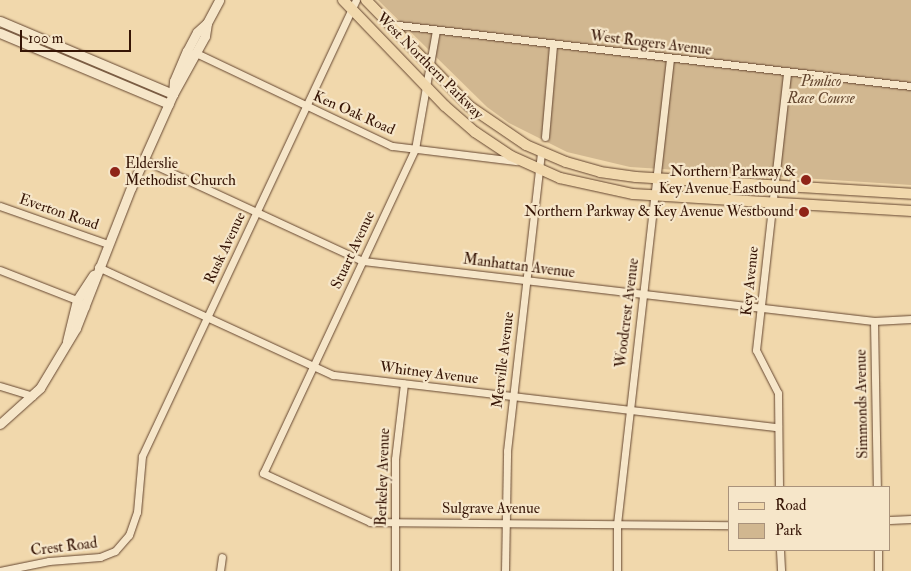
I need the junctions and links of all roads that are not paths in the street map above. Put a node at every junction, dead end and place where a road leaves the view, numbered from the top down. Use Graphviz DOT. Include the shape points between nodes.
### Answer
graph roads {
  1 [pos="219,0"];
  2 [pos="343,0"];
  3 [pos="366,0"];
  4 [pos="354,5"];
  5 [pos="0,21"];
  6 [pos="207,23"];
  7 [pos="389,24"];
  8 [pos="436,30"];
  9 [pos="0,33"];
  10 [pos="553,45"];
  11 [pos="196,53"];
  12 [pos="186,55"];
  13 [pos="670,58"];
  14 [pos="431,68"];
  15 [pos="787,72"];
  16 [pos="911,86"];
  17 [pos="428,88"];
  18 [pos="173,94"];
  19 [pos="169,104"];
  20 [pos="306,106"];
  21 [pos="545,137"];
  22 [pos="415,150"];
  23 [pos="542,152"];
  24 [pos="144,160"];
  25 [pos="521,161"];
  26 [pos="539,170"];
  27 [pos="657,179"];
  28 [pos="774,186"];
  29 [pos="911,194"];
  30 [pos="656,195"];
  31 [pos="772,203"];
  32 [pos="0,206"];
  33 [pos="911,211"];
  34 [pos="257,212"];
  35 [pos="108,244"];
  36 [pos="363,261"];
  37 [pos="98,267"];
  38 [pos="0,270"];
  39 [pos="526,281"];
  40 [pos="643,294"];
  41 [pos="77,300"];
  42 [pos="85,307"];
  43 [pos="761,307"];
  44 [pos="207,317"];
  45 [pos="911,319"];
  46 [pos="874,321"];
  47 [pos="66,343"];
  48 [pos="312,368"];
  49 [pos="404,384"];
  50 [pos="0,386"];
  51 [pos="33,396"];
  52 [pos="513,396"];
  53 [pos="630,410"];
  54 [pos="0,424"];
  55 [pos="778,427"];
  56 [pos="263,473"];
  57 [pos="779,486"];
  58 [pos="877,486"];
  59 [pos="137,512"];
  60 [pos="911,518"];
  61 [pos="891,520"];
  62 [pos="396,522"];
  63 [pos="506,523"];
  64 [pos="617,524"];
  65 [pos="728,525"];
  66 [pos="780,551"];
  67 [pos="878,551"];
  68 [pos="222,557"];
  69 [pos="0,571"];
  70 [pos="220,571"];
  71 [pos="395,571"];
  72 [pos="505,571"];
  73 [pos="617,571"];
  74 [pos="780,571"];
  75 [pos="878,571"];
  1 -- 6 [label="street"];
  2 -- 4 [label="main road, West Northern Parkway"];
  3 -- 7 [label="main road, West Northern Parkway"];
  4 -- 17 [label="main road, West Northern Parkway"];
  4 -- 20 [label="street, Rusk Avenue"];
  5 -- 18 [label="street"];
  6 -- 11 [label="street"];
  6 -- 12 [label="street" via="198,32"];
  7 -- 8 [label="street, West Rogers Avenue"];
  7 -- 14 [label="main road, West Northern Parkway"];
  8 -- 10 [label="street, West Rogers Avenue"];
  8 -- 14 [label="street, Stuart Avenue"];
  9 -- 19 [label="street"];
  10 -- 13 [label="street, West Rogers Avenue"];
  10 -- 21 [label="street"];
  11 -- 12 [label="street"];
  11 -- 18 [label="street"];
  11 -- 20 [label="street, Ken Oak Road"];
  12 -- 18 [label="street" via="174,81"];
  13 -- 15 [label="street, West Rogers Avenue"];
  13 -- 27 [label="street, Woodcrest Avenue"];
  14 -- 17 [label="street, Stuart Avenue"];
  14 -- 23 [label="main road, West Northern Parkway" via="485,119"];
  15 -- 16 [label="street, West Rogers Avenue"];
  15 -- 28 [label="street, Key Avenue"];
  17 -- 22 [label="street, Stuart Avenue"];
  17 -- 25 [label="main road, West Northern Parkway" via="475,132"];
  18 -- 19 [label="street"];
  19 -- 24 [label="street"];
  20 -- 22 [label="street, Ken Oak Road" via="387,144"];
  20 -- 34 [label="street, Rusk Avenue"];
  22 -- 25 [label="street, Ken Oak Road"];
  22 -- 36 [label="street, Stuart Avenue"];
  23 -- 26 [label="street, Merville Avenue"];
  23 -- 27 [label="main road, West Northern Parkway" via="600,172"];
  24 -- 34 [label="street, Manhattan Avenue"];
  24 -- 35 [label="street"];
  25 -- 26 [label="main road, West Northern Parkway"];
  26 -- 30 [label="main road, West Northern Parkway" via="587,186"];
  26 -- 39 [label="street, Merville Avenue"];
  27 -- 28 [label="main road, West Northern Parkway"];
  27 -- 30 [label="street, Woodcrest Avenue"];
  28 -- 29 [label="main road, West Northern Parkway"];
  28 -- 31 [label="street, Key Avenue"];
  30 -- 31 [label="main road, West Northern Parkway"];
  30 -- 40 [label="street, Woodcrest Avenue"];
  31 -- 33 [label="main road, West Northern Parkway"];
  31 -- 43 [label="street, Key Avenue"];
  32 -- 35 [label="street, Everton Road"];
  34 -- 36 [label="street, Manhattan Avenue"];
  34 -- 44 [label="street, Rusk Avenue"];
  35 -- 37 [label="street"];
  36 -- 39 [label="street, Manhattan Avenue"];
  36 -- 48 [label="street, Stuart Avenue"];
  37 -- 41 [label="street"];
  37 -- 42 [label="street"];
  37 -- 44 [label="street, Whitney Avenue"];
  38 -- 41 [label="street"];
  39 -- 40 [label="street, Manhattan Avenue"];
  39 -- 52 [label="street, Merville Avenue"];
  40 -- 43 [label="street, Manhattan Avenue"];
  40 -- 53 [label="street, Woodcrest Avenue"];
  41 -- 42 [label="street"];
  41 -- 47 [label="street"];
  42 -- 47 [label="street"];
  43 -- 46 [label="street, Manhattan Avenue"];
  43 -- 55 [label="street, Key Avenue" via="756,354 777,389"];
  44 -- 48 [label="street, Whitney Avenue"];
  44 -- 59 [label="street, Rusk Avenue" via="142,456"];
  45 -- 46 [label="street, Manhattan Avenue"];
  46 -- 58 [label="street, Simmonds Avenue"];
  47 -- 51 [label="street" via="47,379"];
  48 -- 49 [label="street, Whitney Avenue" via="333,375"];
  48 -- 56 [label="street, Stuart Avenue"];
  49 -- 52 [label="street, Whitney Avenue"];
  49 -- 62 [label="street, Berkeley Avenue" via="395,453"];
  50 -- 51 [label="street"];
  51 -- 54 [label="street"];
  52 -- 53 [label="street, Whitney Avenue"];
  52 -- 63 [label="street, Merville Avenue" via="507,450"];
  53 -- 55 [label="street, Whitney Avenue"];
  53 -- 64 [label="street, Woodcrest Avenue"];
  55 -- 57 [label="street, Key Avenue"];
  56 -- 62 [label="street, Sulgrave Avenue" via="364,520"];
  59 -- 69 [label="street, Crest Road" via="129,535 109,554"];
  60 -- 61 [label="street"];
  62 -- 63 [label="street, Sulgrave Avenue"];
  62 -- 71 [label="street, Berkeley Avenue"];
  63 -- 64 [label="street, Sulgrave Avenue"];
  63 -- 72 [label="street, Merville Avenue"];
  64 -- 65 [label="street, Sulgrave Avenue"];
  64 -- 73 [label="street, Woodcrest Avenue"];
  66 -- 74 [label="street"];
  67 -- 75 [label="street"];
  68 -- 70 [label="street"];
}
